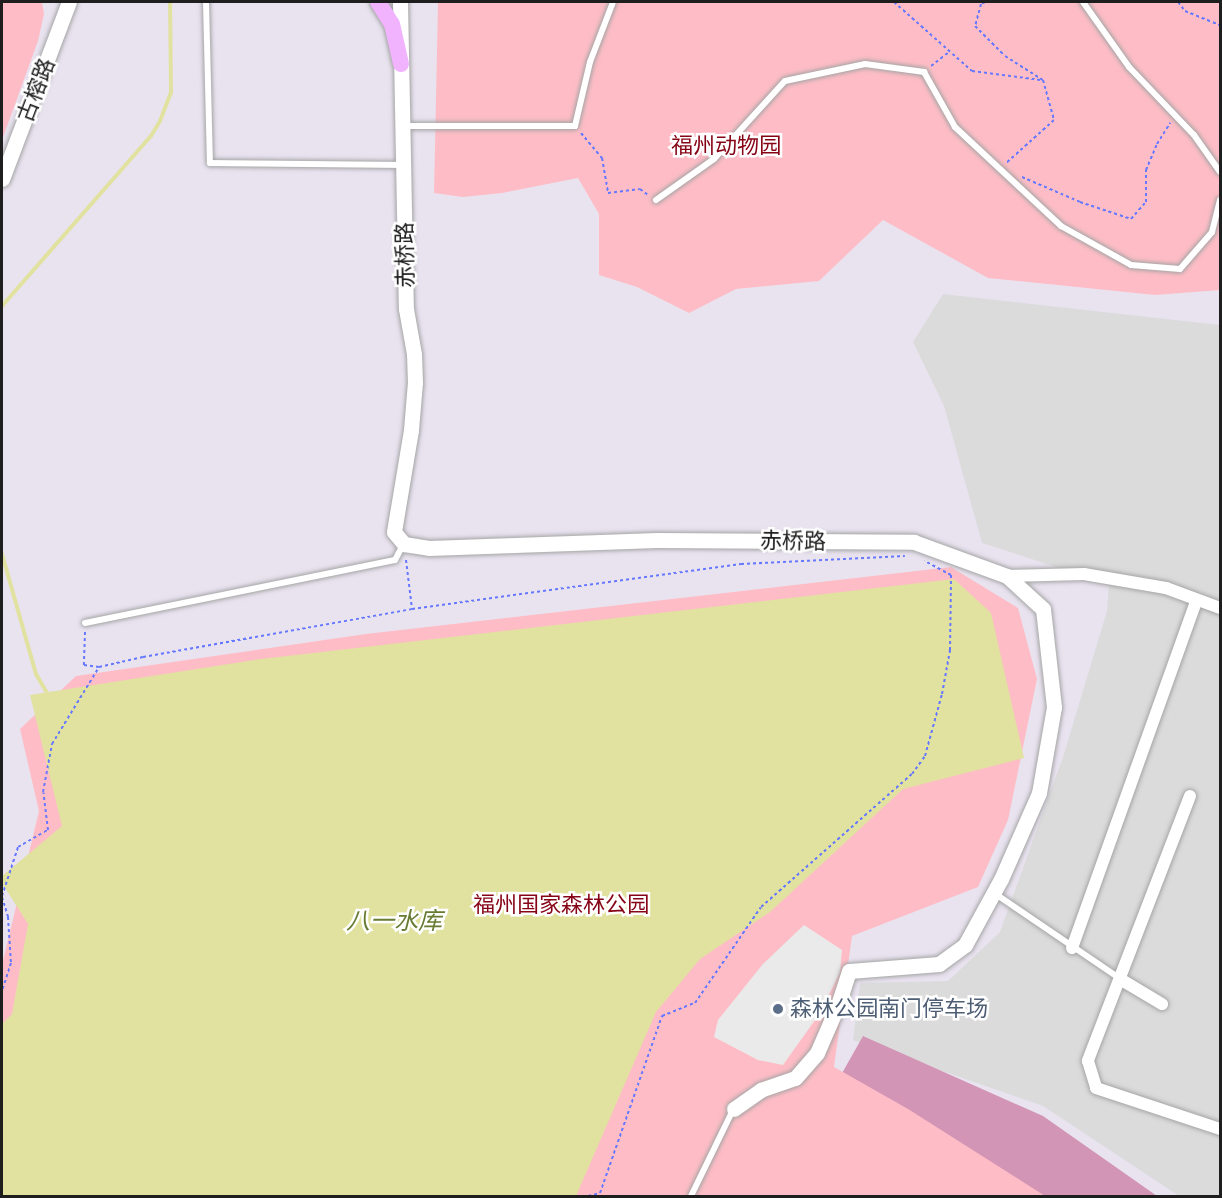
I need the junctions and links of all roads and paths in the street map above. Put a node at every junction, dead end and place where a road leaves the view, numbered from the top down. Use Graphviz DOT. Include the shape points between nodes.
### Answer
graph roads {
  1 [pos="69,2"];
  2 [pos="206,2"];
  3 [pos="378,2"];
  4 [pos="400,2"];
  5 [pos="613,2"];
  6 [pos="894,2"];
  7 [pos="985,2"];
  8 [pos="1083,2"];
  9 [pos="1178,2"];
  10 [pos="1221,25"];
  11 [pos="950,51"];
  12 [pos="401,64"];
  13 [pos="924,72"];
  14 [pos="1043,80"];
  15 [pos="1175,116"];
  16 [pos="402,126"];
  17 [pos="575,126"];
  18 [pos="404,165"];
  19 [pos="1001,168"];
  20 [pos="1221,171"];
  21 [pos="1022,177"];
  22 [pos="2,179"];
  23 [pos="656,200"];
  24 [pos="1221,200"];
  25 [pos="404,544"];
  26 [pos="915,556"];
  27 [pos="924,561"];
  28 [pos="1007,576"];
  29 [pos="1196,601"];
  30 [pos="1221,608"];
  31 [pos="412,609"];
  32 [pos="85,623"];
  33 [pos="99,667"];
  34 [pos="1190,796"];
  35 [pos="993,893"];
  36 [pos="2,896"];
  37 [pos="1072,948"];
  38 [pos="1120,979"];
  39 [pos="2,991"];
  40 [pos="1162,1004"];
  41 [pos="734,1109"];
  42 [pos="1221,1129"];
  43 [pos="588,1197"];
  44 [pos="691,1197"];
  1 -- 22 [label="street, 古榕路"];
  2 -- 18 [label="lane" via="210,163"];
  3 -- 12 [label="main road" via="392,24"];
  4 -- 12 [label="street, 赤桥路"];
  5 -- 17 [label="lane" via="590,62"];
  6 -- 11 [label="path"];
  7 -- 14 [label="path" via="981,3 975,26 1005,56"];
  8 -- 15 [label="lane" via="1129,67"];
  9 -- 10 [label="path" via="1185,10"];
  11 -- 13 [label="path"];
  11 -- 14 [label="path" via="972,71"];
  12 -- 16 [label="street, 赤桥路"];
  13 -- 19 [label="lane" via="955,127"];
  13 -- 23 [label="lane" via="865,64 785,81 714,159"];
  14 -- 19 [label="path" via="1054,120"];
  15 -- 20 [label="lane"];
  15 -- 21 [label="path" via="1156,144 1146,170 1146,202 1131,219"];
  16 -- 17 [label="lane"];
  16 -- 18 [label="street, 赤桥路"];
  17 -- 23 [label="path" via="602,158 608,193 640,189"];
  18 -- 25 [label="street, 赤桥路" via="406,309 416,382 394,532"];
  19 -- 24 [label="lane" via="1061,226 1131,265 1180,269 1212,232"];
  25 -- 28 [label="street, 赤桥路" via="429,548 657,540 914,542"];
  25 -- 31 [label="path"];
  25 -- 32 [label="lane" via="395,560"];
  26 -- 31 [label="path" via="741,564"];
  27 -- 43 [label="path" via="951,576 950,650 925,756 912,774 761,907 695,1003 662,1016 600,1193"];
  28 -- 29 [label="street" via="1084,574 1166,588"];
  28 -- 35 [label="street, 赤桥路" via="1043,609 1054,707 1039,793"];
  29 -- 30 [label="street"];
  29 -- 37 [label="street"];
  31 -- 33 [label="path"];
  32 -- 33 [label="path" via="84,665"];
  33 -- 36 [label="path" via="52,744 43,792 48,830 18,847"];
  34 -- 38 [label="street"];
  35 -- 37 [label="lane"];
  35 -- 41 [label="street, 赤桥路" via="966,945 939,964 849,971 817,1053 795,1078 761,1090"];
  36 -- 39 [label="path" via="8,917 11,963"];
  37 -- 38 [label="lane"];
  38 -- 40 [label="street"];
  38 -- 42 [label="street" via="1088,1061 1096,1088"];
  41 -- 44 [label="lane"];
}
